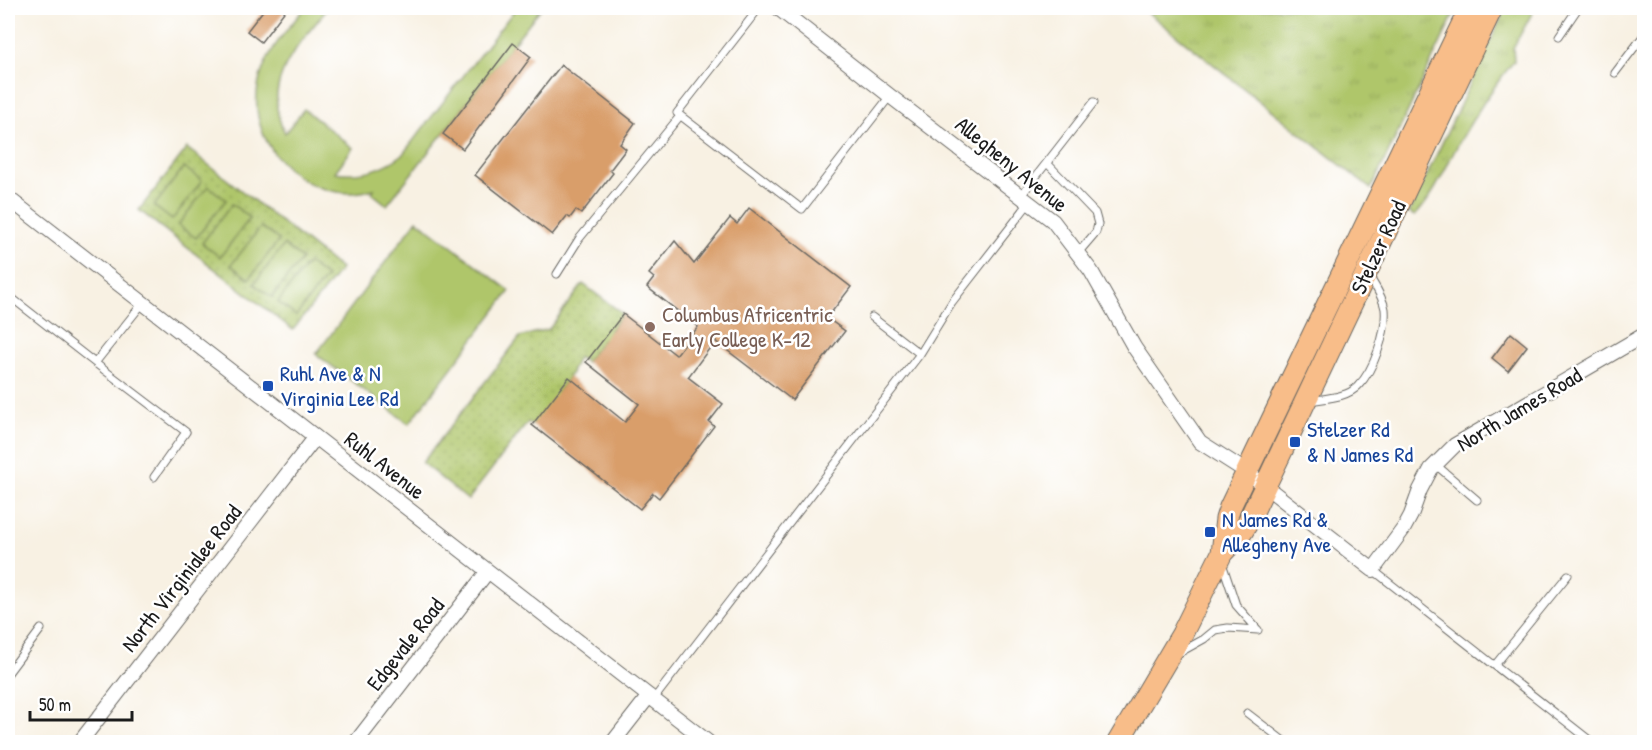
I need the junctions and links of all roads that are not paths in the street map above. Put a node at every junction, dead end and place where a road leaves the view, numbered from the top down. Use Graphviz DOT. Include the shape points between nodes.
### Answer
graph roads {
  1 [pos="759,8"];
  2 [pos="778,8"];
  3 [pos="1470,8"];
  4 [pos="1492,8"];
  5 [pos="1578,8"];
  6 [pos="1644,34"];
  7 [pos="1559,36"];
  8 [pos="1615,73"];
  9 [pos="890,96"];
  10 [pos="1094,102"];
  11 [pos="680,116"];
  12 [pos="1047,163"];
  13 [pos="8,198"];
  14 [pos="1025,200"];
  15 [pos="1077,253"];
  16 [pos="1367,271"];
  17 [pos="557,274"];
  18 [pos="8,295"];
  19 [pos="142,304"];
  20 [pos="872,317"];
  21 [pos="1644,335"];
  22 [pos="920,354"];
  23 [pos="95,363"];
  24 [pos="1304,402"];
  25 [pos="315,438"];
  26 [pos="1435,464"];
  27 [pos="1246,472"];
  28 [pos="154,477"];
  29 [pos="1264,486"];
  30 [pos="1477,500"];
  31 [pos="1221,556"];
  32 [pos="1373,570"];
  33 [pos="488,571"];
  34 [pos="1568,575"];
  35 [pos="41,629"];
  36 [pos="1167,660"];
  37 [pos="1495,665"];
  38 [pos="8,673"];
  39 [pos="651,698"];
  40 [pos="1247,713"];
  41 [pos="80,742"];
  42 [pos="356,742"];
  43 [pos="613,742"];
  44 [pos="708,742"];
  45 [pos="1118,742"];
  46 [pos="1285,742"];
  47 [pos="1592,742"];
  1 -- 11 [label="lane" via="677,113"];
  2 -- 9 [label="street, Allegheny Avenue"];
  3 -- 27 [label="main road, Stelzer Road"];
  4 -- 16 [label="main road, Stelzer Road"];
  5 -- 7 [label="lane"];
  6 -- 8 [label="lane"];
  9 -- 11 [label="lane" via="802,209"];
  9 -- 14 [label="street, Allegheny Avenue"];
  10 -- 12 [label="lane"];
  11 -- 17 [label="lane" via="579,239"];
  12 -- 14 [label="lane"];
  12 -- 15 [label="lane" via="1095,213 1096,232"];
  13 -- 19 [label="street, Ruhl Avenue"];
  14 -- 15 [label="street, Allegheny Avenue" via="1053,221"];
  14 -- 22 [label="lane"];
  15 -- 27 [label="street, Allegheny Avenue" via="1134,347 1200,442"];
  16 -- 24 [label="main road, Stelzer Road"];
  16 -- 24 [label="lane" via="1385,307 1385,325 1375,359 1358,387 1342,395"];
  18 -- 23 [label="lane"];
  19 -- 23 [label="lane"];
  19 -- 25 [label="street, Ruhl Avenue"];
  20 -- 22 [label="lane"];
  21 -- 26 [label="street, North James Road" via="1455,445"];
  22 -- 39 [label="lane"];
  23 -- 28 [label="lane" via="186,432"];
  24 -- 29 [label="main road, Stelzer Road"];
  25 -- 33 [label="street, Ruhl Avenue"];
  25 -- 41 [label="street, North Virginialee Road"];
  26 -- 30 [label="lane"];
  26 -- 32 [label="street, North James Road" via="1404,528"];
  27 -- 29 [label="street"];
  27 -- 31 [label="main road" via="1226,519"];
  29 -- 31 [label="main road" via="1242,532"];
  29 -- 32 [label="street"];
  31 -- 36 [label="main road"];
  31 -- 36 [label="lane" via="1236,605 1258,630 1215,630"];
  32 -- 37 [label="lane"];
  33 -- 39 [label="street, Ruhl Avenue"];
  33 -- 42 [label="street, Edgevale Road"];
  34 -- 37 [label="lane"];
  35 -- 38 [label="lane"];
  36 -- 45 [label="main road"];
  37 -- 47 [label="lane"];
  39 -- 43 [label="street"];
  39 -- 44 [label="street, Ruhl Avenue"];
  40 -- 46 [label="lane"];
}
